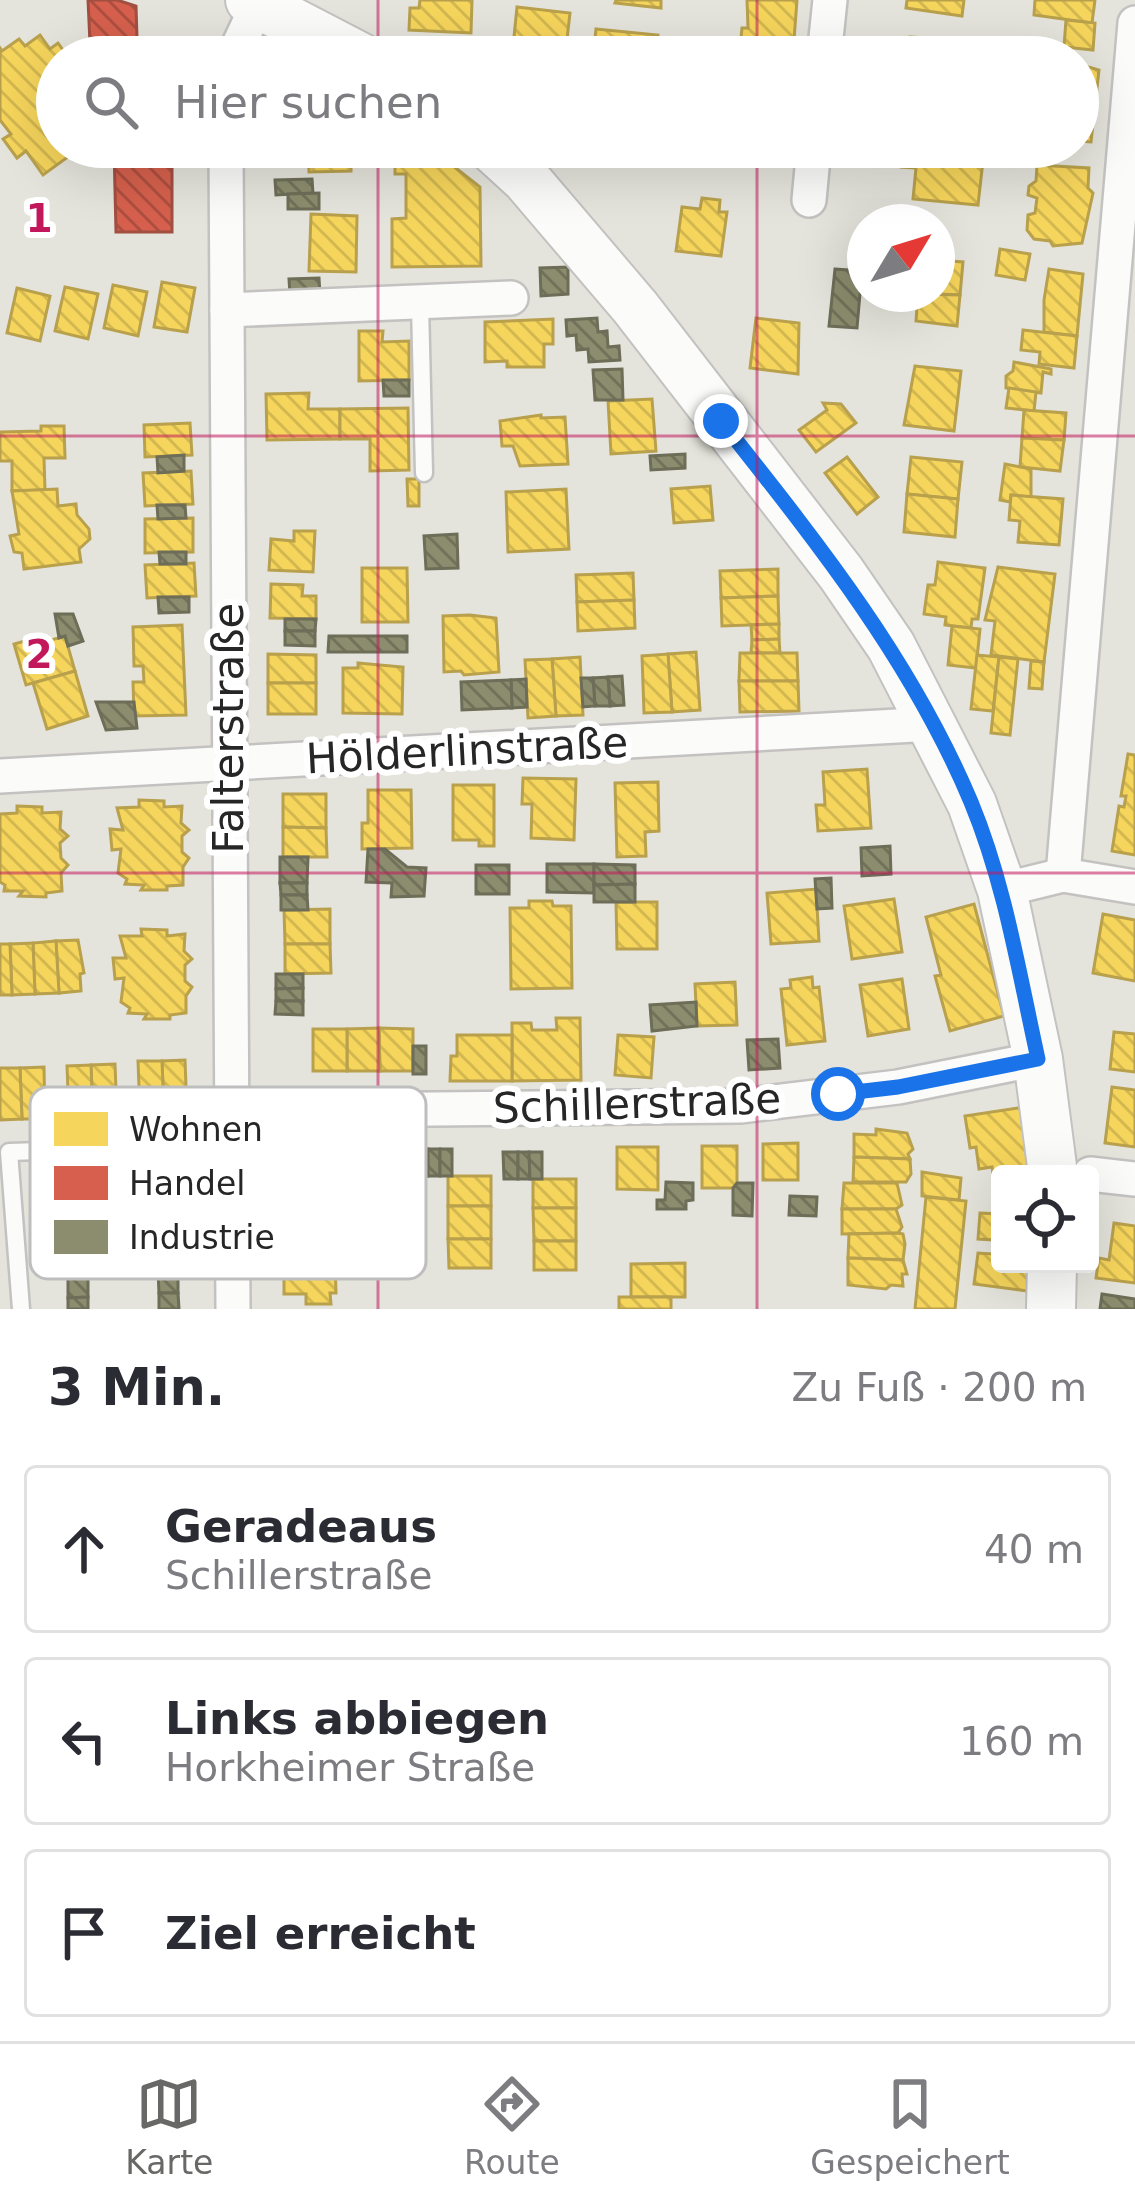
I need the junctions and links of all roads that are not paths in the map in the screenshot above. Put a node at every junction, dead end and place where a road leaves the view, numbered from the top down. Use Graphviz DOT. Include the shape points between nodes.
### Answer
graph roads {
  1 [pos="830,0"];
  2 [pos="254,2"];
  3 [pos="1135,22"];
  4 [pos="241,36"];
  5 [pos="320,36"];
  6 [pos="826,36"];
  7 [pos="226,168"];
  8 [pos="514,168"];
  9 [pos="812,168"];
  10 [pos="809,200"];
  11 [pos="511,298"];
  12 [pos="420,304"];
  13 [pos="227,310"];
  14 [pos="424,473"];
  15 [pos="933,724"];
  16 [pos="227,763"];
  17 [pos="0,776"];
  18 [pos="1063,875"];
  19 [pos="1135,886"];
  20 [pos="1002,890"];
  21 [pos="1038,1059"];
  22 [pos="232,1087"];
  23 [pos="426,1109"];
  24 [pos="5,1152"];
  25 [pos="1069,1165"];
  26 [pos="1099,1176"];
  27 [pos="1135,1179"];
  28 [pos="1052,1273"];
  29 [pos="232,1279"];
  30 [pos="21,1309"];
  31 [pos="232,1309"];
  32 [pos="1051,1309"];
  1 -- 6 [label="street"];
  2 -- 4 [label="street"];
  2 -- 5 [label="main road"];
  3 -- 18 [label="street"];
  7 -- 13 [label="street, Falterstraße"];
  8 -- 15 [label="main road" via="635,307 841,573"];
  9 -- 10 [label="street"];
  11 -- 12 [label="street"];
  12 -- 13 [label="street"];
  12 -- 14 [label="lane"];
  13 -- 16 [label="street, Falterstraße"];
  15 -- 16 [label="street, Hölderlinstraße"];
  15 -- 20 [label="main road"];
  16 -- 17 [label="street, Hölderlinstraße"];
  16 -- 22 [label="street, Falterstraße"];
  18 -- 19 [label="street"];
  18 -- 20 [label="street"];
  20 -- 21 [label="main road"];
  21 -- 23 [label="street, Schillerstraße" via="741,1106"];
  21 -- 25 [label="main road"];
  24 -- 30 [label="lane"];
  26 -- 27 [label="street"];
  28 -- 32 [label="main road"];
  29 -- 31 [label="street, Falterstraße"];
}
